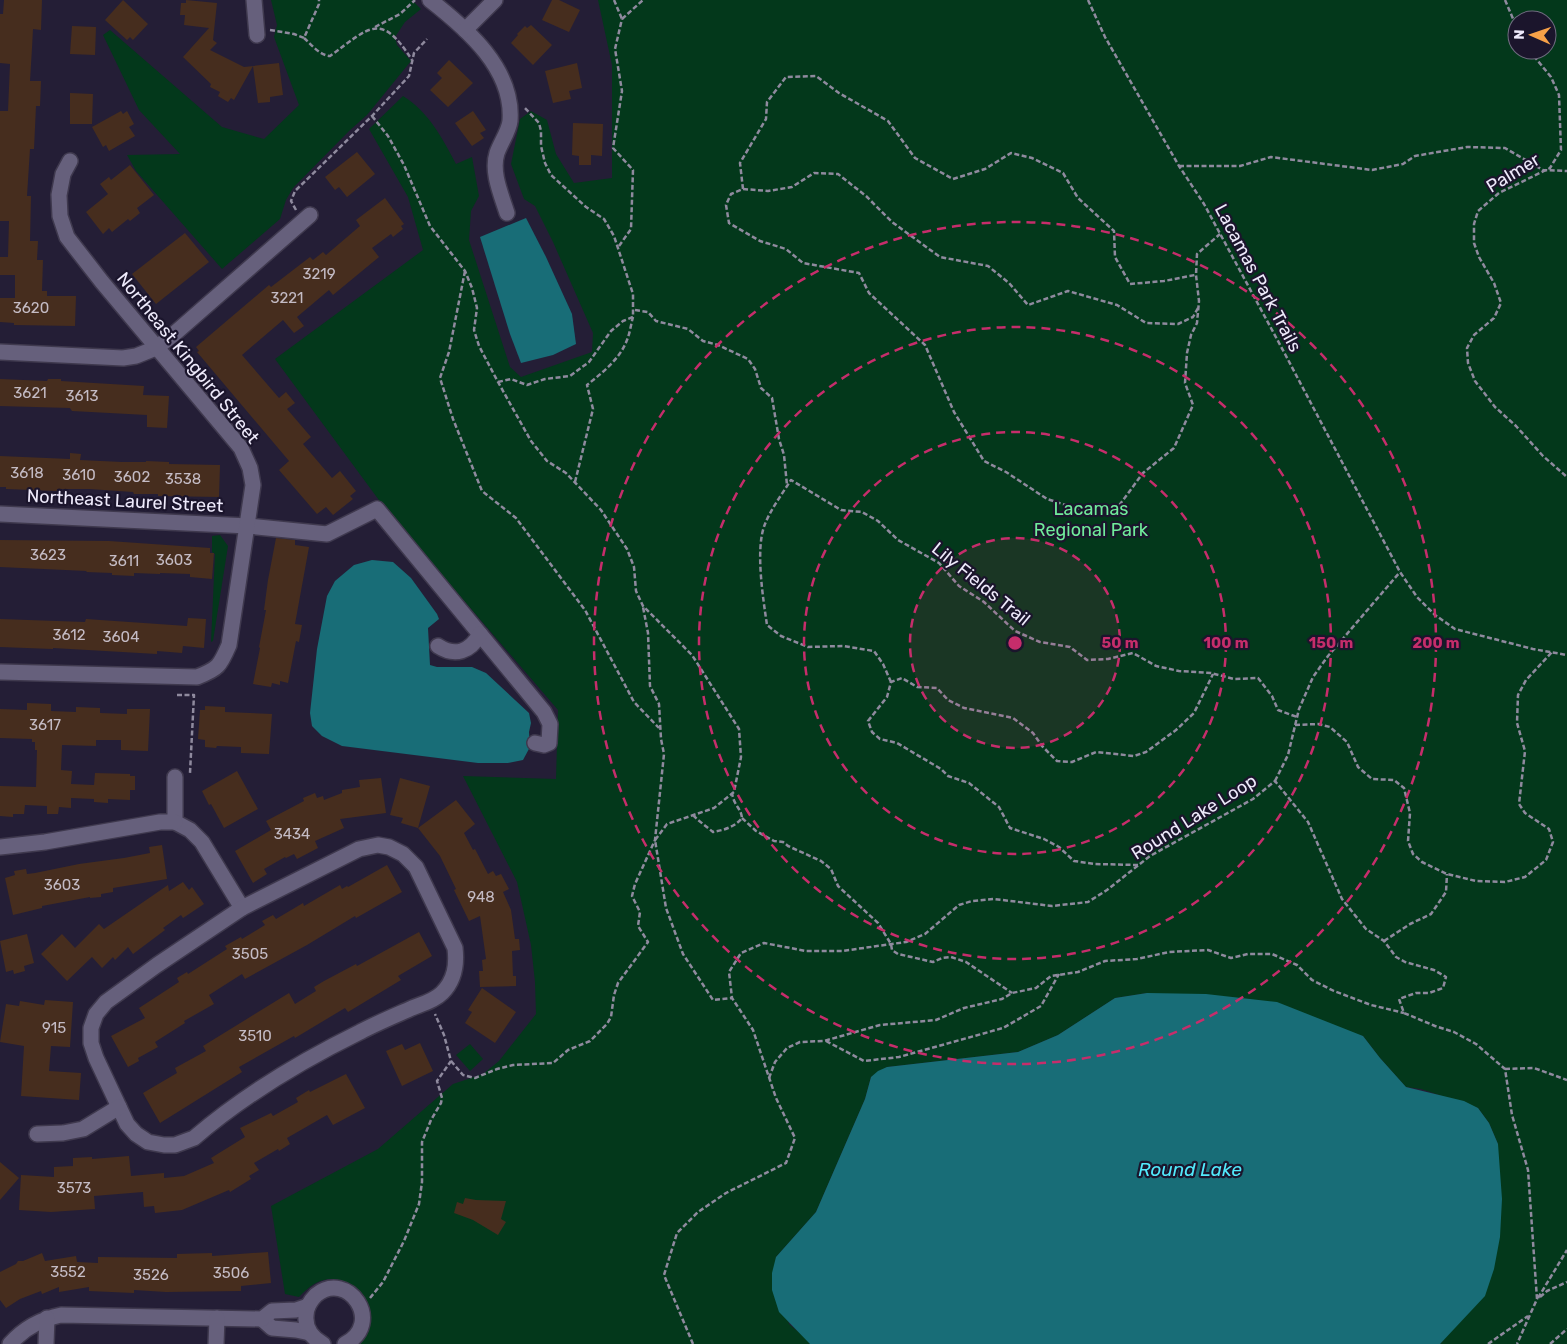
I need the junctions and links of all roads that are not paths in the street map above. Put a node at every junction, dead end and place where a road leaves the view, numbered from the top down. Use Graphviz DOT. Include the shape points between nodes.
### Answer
graph roads {
  1 [pos="254,0"];
  2 [pos="430,0"];
  3 [pos="495,0"];
  4 [pos="466,30"];
  5 [pos="257,32"];
  6 [pos="70,161"];
  7 [pos="507,213"];
  8 [pos="306,218"];
  9 [pos="156,348"];
  10 [pos="0,352"];
  11 [pos="0,514"];
  12 [pos="248,526"];
  13 [pos="480,634"];
  14 [pos="438,646"];
  15 [pos="0,672"];
  16 [pos="536,743"];
  17 [pos="182,776"];
  18 [pos="175,822"];
  19 [pos="0,847"];
  20 [pos="242,908"];
  21 [pos="119,1107"];
  22 [pos="37,1134"];
  23 [pos="308,1306"];
  24 [pos="47,1318"];
  25 [pos="217,1318"];
  26 [pos="262,1319"];
  27 [pos="310,1333"];
  28 [pos="10,1344"];
  29 [pos="46,1344"];
  30 [pos="216,1344"];
  31 [pos="323,1344"];
  32 [pos="345,1344"];
  1 -- 5 [label="street"];
  2 -- 4 [label="street"];
  3 -- 4 [label="street"];
  4 -- 7 [label="street" via="496,66 508,92 510,122 497,154 495,170"];
  6 -- 9 [label="street, Northeast Kingbird Street" via="63,174 59,195 60,216 67,237"];
  8 -- 9 [label="street"];
  9 -- 10 [label="street" via="122,358"];
  9 -- 12 [label="street, Northeast Kingbird Street" via="241,448 254,485"];
  11 -- 12 [label="street, Northeast Laurel Street"];
  12 -- 13 [label="street, Northeast Laurel Street" via="327,534 377,509"];
  12 -- 15 [label="street, Northeast Kingbird Street" via="229,645 214,670 197,677"];
  13 -- 14 [label="street" via="474,645 458,652 447,652"];
  13 -- 16 [label="street" via="544,712 550,724 549,743"];
  17 -- 18 [label="street"];
  18 -- 19 [label="street"];
  18 -- 20 [label="street" via="202,842"];
  20 -- 21 [label="street" via="106,1002 96,1014 91,1028 91,1043"];
  20 -- 21 [label="street" via="359,849 389,847 404,854 416,867 454,948 455,970 448,987 441,994 325,1049 250,1095 194,1138 175,1145 148,1142 127,1124"];
  21 -- 22 [label="street" via="83,1129"];
  23 -- 26 [label="street" via="272,1311"];
  23 -- 27 [label="street" via="306,1320"];
  23 -- 32 [label="street" via="318,1294 334,1289 350,1294 361,1307 363,1318 354,1338"];
  24 -- 25 [label="street" via="62,1315"];
  24 -- 28 [label="street" via="23,1330"];
  24 -- 29 [label="street"];
  25 -- 26 [label="street"];
  25 -- 30 [label="street"];
  26 -- 27 [label="street" via="272,1328"];
  27 -- 31 [label="street"];
}
